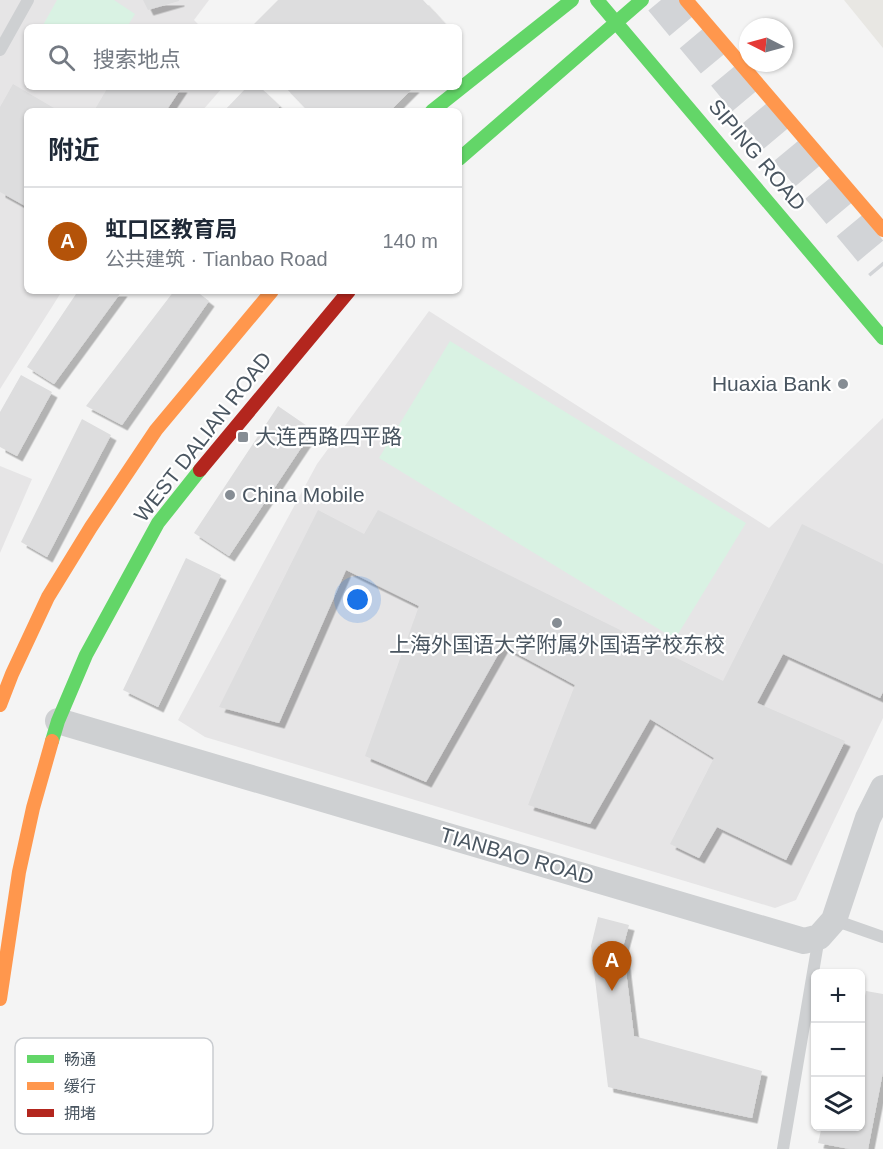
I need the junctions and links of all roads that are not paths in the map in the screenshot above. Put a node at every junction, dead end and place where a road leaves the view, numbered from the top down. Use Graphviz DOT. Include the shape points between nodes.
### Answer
graph roads {
  1 [pos="28,0"];
  2 [pos="572,0"];
  3 [pos="597,0"];
  4 [pos="642,0"];
  5 [pos="686,0"];
  6 [pos="618,22"];
  7 [pos="0,50"];
  8 [pos="462,87"];
  9 [pos="458,90"];
  10 [pos="436,108"];
  11 [pos="462,156"];
  12 [pos="883,230"];
  13 [pos="269,294"];
  14 [pos="346,294"];
  15 [pos="883,338"];
  16 [pos="0,705"];
  17 [pos="58,721"];
  18 [pos="883,789"];
  19 [pos="826,929"];
  20 [pos="883,937"];
  21 [pos="0,999"];
  22 [pos="783,1149"];
  1 -- 7 [label="lane"];
  2 -- 8 [label="main road"];
  3 -- 6 [label="main road, SIPING ROAD"];
  4 -- 6 [label="main road"];
  5 -- 12 [label="main road"];
  6 -- 11 [label="main road"];
  6 -- 15 [label="main road, SIPING ROAD"];
  9 -- 10 [label="main road"];
  13 -- 16 [label="main road, WEST DALIAN ROAD" via="156,430 91,527 48,597"];
  14 -- 17 [label="main road, WEST DALIAN ROAD" via="158,523 87,655"];
  17 -- 19 [label="street, TIANBAO ROAD" via="804,941"];
  17 -- 21 [label="main road, WEST DALIAN ROAD" via="19,872"];
  18 -- 19 [label="street"];
  19 -- 20 [label="lane"];
  19 -- 22 [label="lane"];
}
